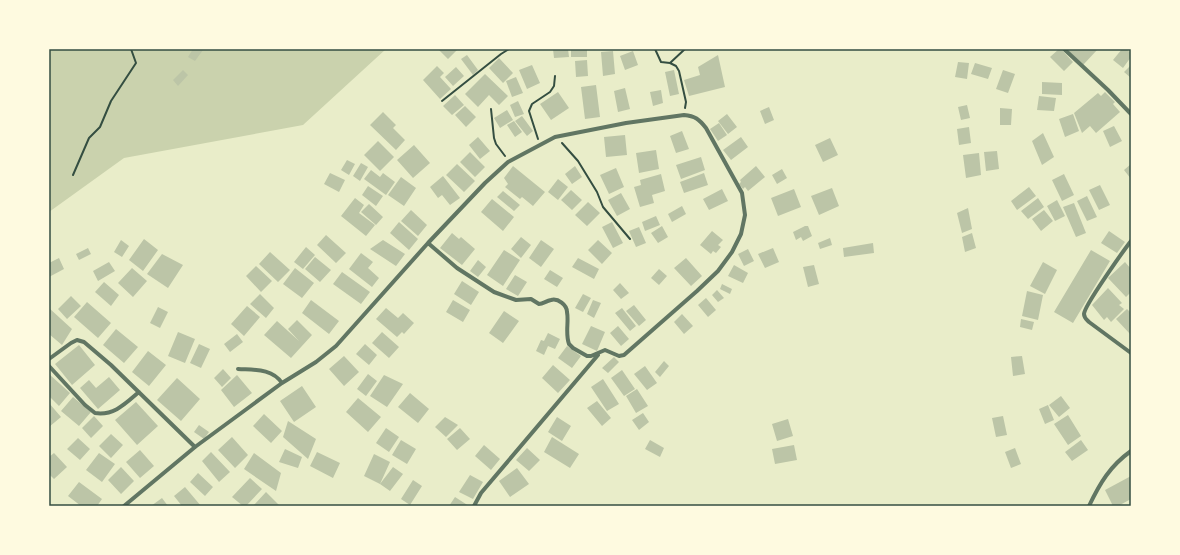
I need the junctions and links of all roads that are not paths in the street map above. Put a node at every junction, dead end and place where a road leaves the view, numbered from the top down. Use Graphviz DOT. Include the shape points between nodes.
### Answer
graph roads {
  1 [pos="1064,49"];
  2 [pos="1131,114"];
  3 [pos="1131,241"];
  4 [pos="428,243"];
  5 [pos="599,353"];
  6 [pos="1131,353"];
  7 [pos="49,359"];
  8 [pos="49,366"];
  9 [pos="238,369"];
  10 [pos="282,383"];
  11 [pos="139,392"];
  12 [pos="196,447"];
  13 [pos="1131,451"];
  14 [pos="124,506"];
  15 [pos="474,506"];
  16 [pos="1089,506"];
  1 -- 2 [label="street"];
  3 -- 6 [label="street" via="1084,313 1089,322"];
  4 -- 5 [label="street" via="457,268 494,292 516,300 531,300 539,304 551,299 560,302 568,311 566,325 569,344 587,356"];
  4 -- 5 [label="street" via="508,162 555,136 684,115 699,119 742,193 745,215 741,234 718,271 624,355 619,356 605,350"];
  4 -- 10 [label="street" via="336,346"];
  5 -- 15 [label="street" via="481,493"];
  7 -- 11 [label="street" via="70,343 77,340 84,342"];
  8 -- 11 [label="street" via="95,413 108,413 120,408"];
  9 -- 10 [label="street" via="272,373"];
  10 -- 12 [label="street"];
  11 -- 12 [label="street"];
  12 -- 14 [label="street"];
  13 -- 16 [label="street" via="1106,475"];
}
